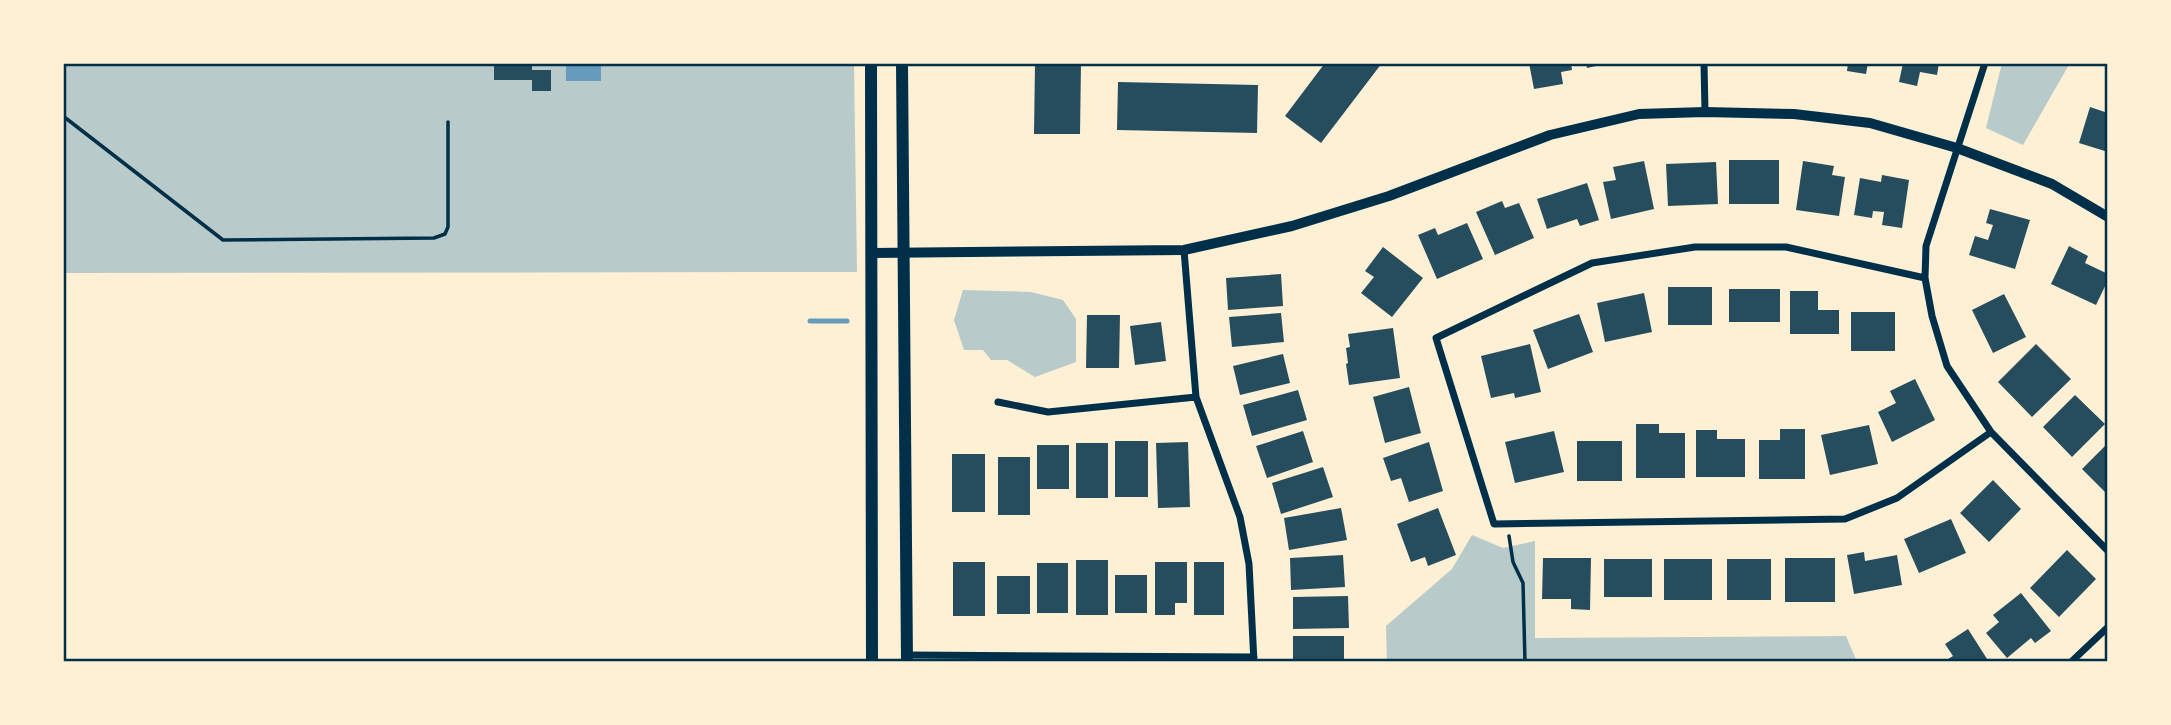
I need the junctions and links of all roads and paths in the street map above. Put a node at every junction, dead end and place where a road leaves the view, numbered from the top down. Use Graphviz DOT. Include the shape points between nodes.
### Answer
graph roads {
  1 [pos="871,63"];
  2 [pos="902,63"];
  3 [pos="1704,63"];
  4 [pos="1985,63"];
  5 [pos="1705,112"];
  6 [pos="63,116"];
  7 [pos="448,122"];
  8 [pos="1957,148"];
  9 [pos="2108,217"];
  10 [pos="1184,250"];
  11 [pos="872,253"];
  12 [pos="903,253"];
  13 [pos="1925,278"];
  14 [pos="1196,397"];
  15 [pos="998,402"];
  16 [pos="1991,432"];
  17 [pos="1507,524"];
  18 [pos="2108,551"];
  19 [pos="2108,627"];
  20 [pos="907,658"];
  21 [pos="1254,659"];
  22 [pos="872,662"];
  23 [pos="1525,662"];
  24 [pos="2071,662"];
  1 -- 11 [label="main road"];
  2 -- 12 [label="main road"];
  3 -- 5 [label="street"];
  4 -- 8 [label="street"];
  5 -- 8 [label="street" via="1794,114 1870,123"];
  5 -- 10 [label="street" via="1639,114 1550,135 1292,226"];
  6 -- 7 [label="path" via="223,240 434,238 445,234"];
  8 -- 9 [label="street" via="2052,184"];
  8 -- 13 [label="street" via="1926,246"];
  10 -- 12 [label="street"];
  10 -- 14 [label="street"];
  11 -- 12 [label="street"];
  11 -- 22 [label="main road"];
  12 -- 20 [label="main road"];
  13 -- 16 [label="street" via="1947,366"];
  13 -- 17 [label="street" via="1786,247 1695,247 1592,263 1436,338 1493,524"];
  14 -- 15 [label="street" via="1048,412"];
  14 -- 21 [label="street" via="1240,517 1249,564"];
  16 -- 17 [label="street" via="1897,498 1845,519"];
  16 -- 18 [label="street"];
  17 -- 23 [label="path" via="1513,562 1523,583"];
  19 -- 24 [label="street"];
  20 -- 21 [label="street"];
}
